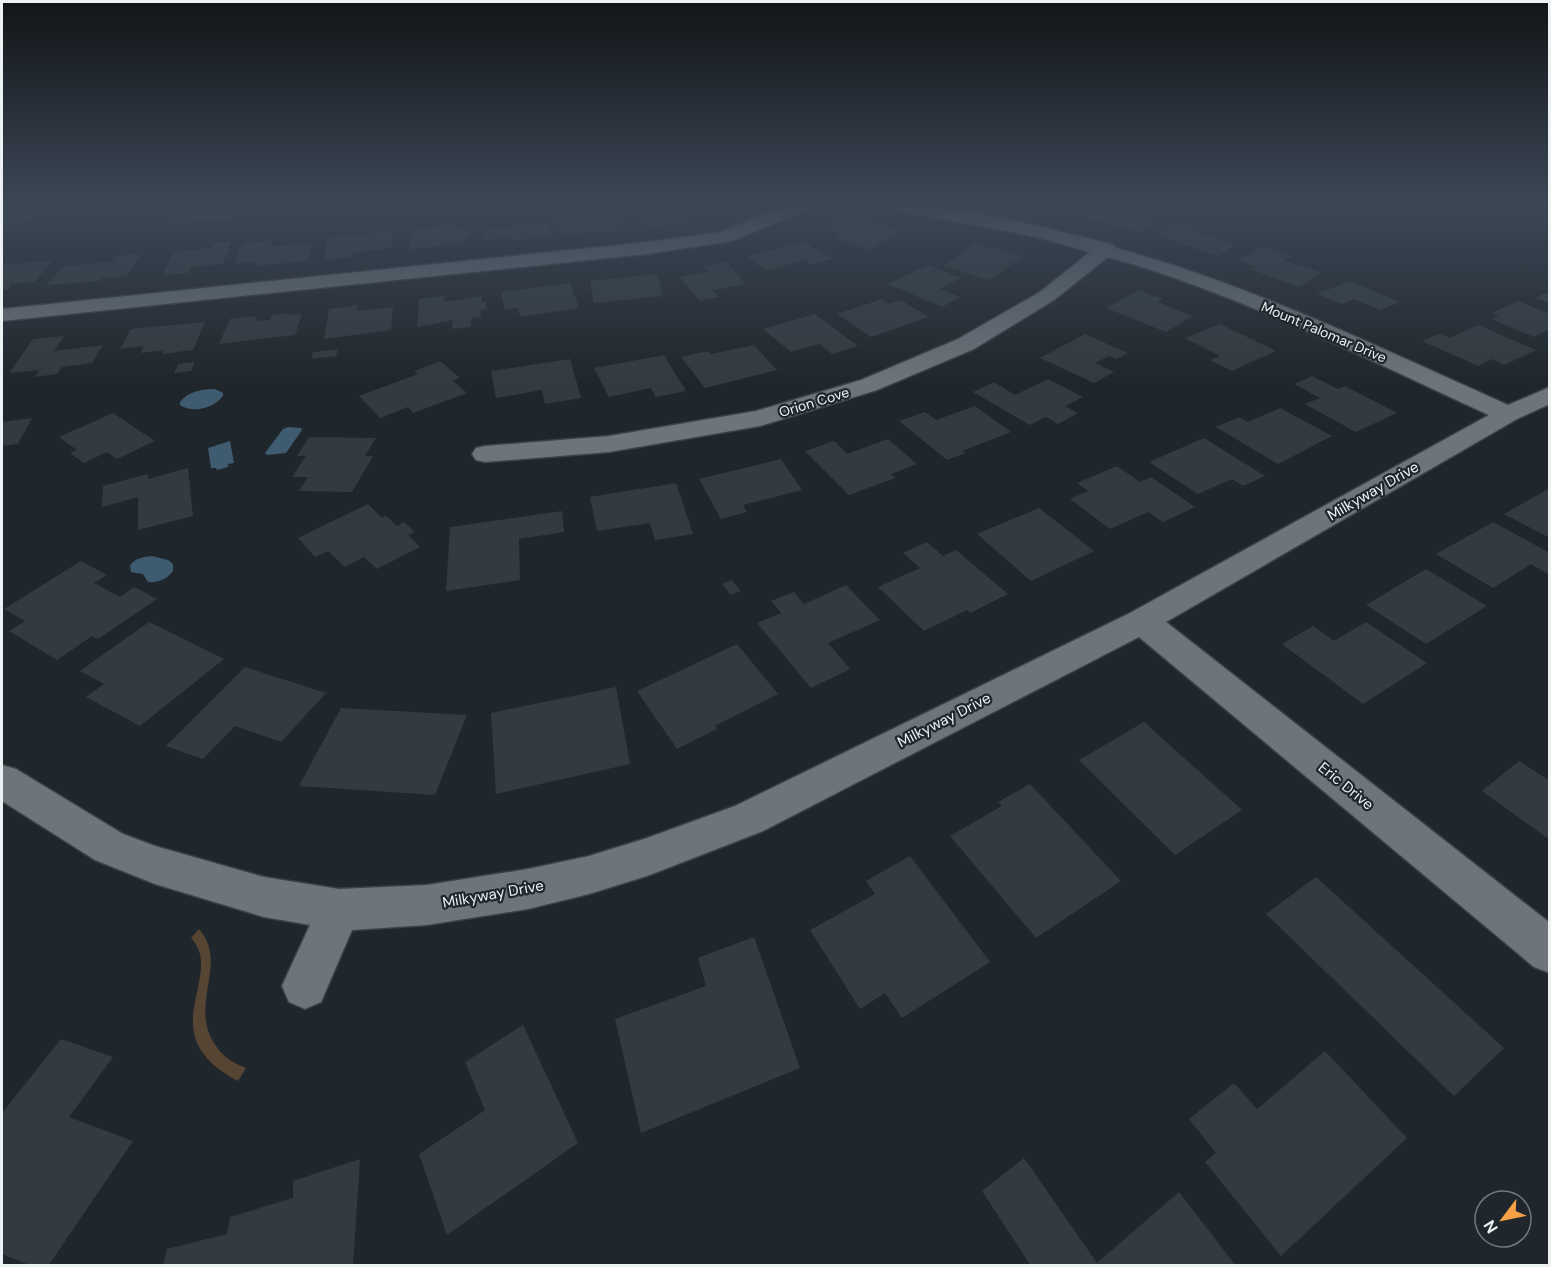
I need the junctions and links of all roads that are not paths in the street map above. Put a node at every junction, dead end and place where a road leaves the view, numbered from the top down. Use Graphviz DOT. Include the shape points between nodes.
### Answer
graph roads {
  1 [pos="501,263"];
  2 [pos="1089,263"];
  3 [pos="1152,263"];
  4 [pos="2,315"];
  5 [pos="1550,394"];
  6 [pos="1508,414"];
  7 [pos="485,454"];
  8 [pos="1142,621"];
  9 [pos="2,781"];
  10 [pos="339,910"];
  11 [pos="1550,951"];
  12 [pos="305,986"];
  1 -- 4 [label="street"];
  2 -- 7 [label="street, Orion Cove" via="1047,296 966,344 869,385 748,420 609,444"];
  3 -- 6 [label="street, Mount Palomar Drive" via="1312,326"];
  5 -- 6 [label="street, Milkyway Drive"];
  6 -- 8 [label="street, Milkyway Drive"];
  8 -- 10 [label="street, Milkyway Drive" via="748,819 689,843 528,890 428,905"];
  8 -- 11 [label="street, Eric Drive"];
  9 -- 10 [label="street, Milkyway Drive" via="109,847 155,865 264,897"];
  10 -- 12 [label="street"];
}
